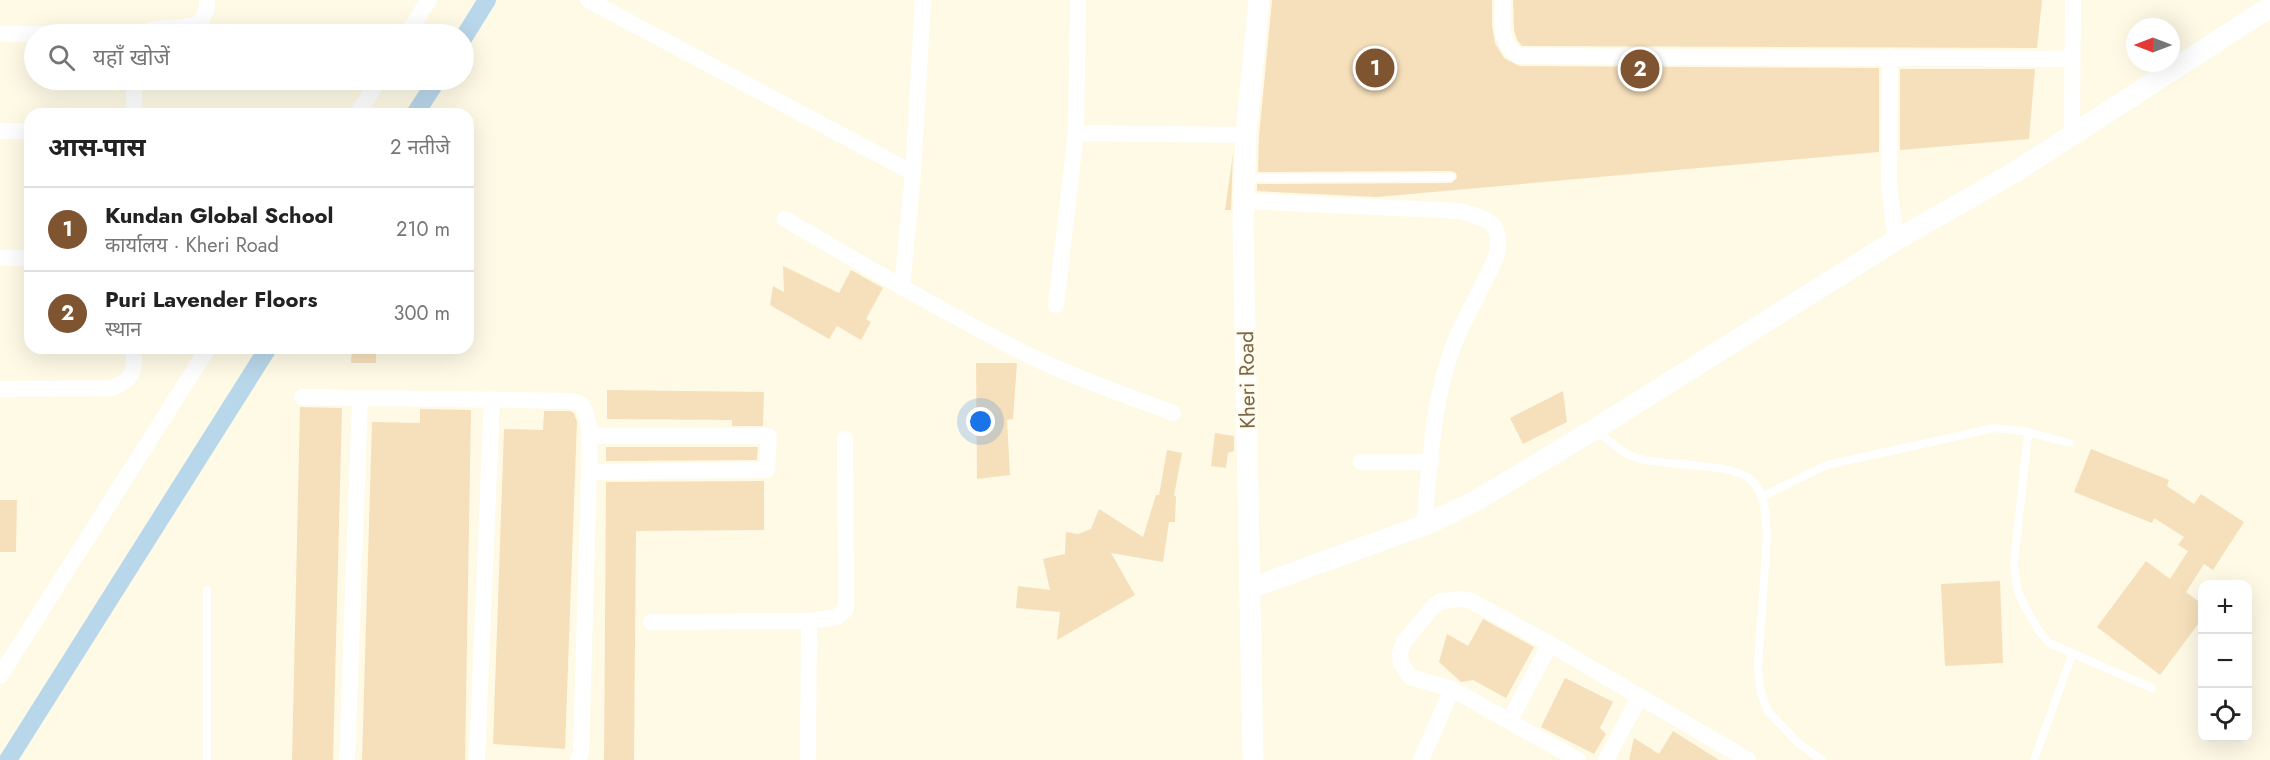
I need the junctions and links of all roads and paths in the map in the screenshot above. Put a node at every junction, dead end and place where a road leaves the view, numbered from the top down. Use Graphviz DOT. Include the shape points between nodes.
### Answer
graph roads {
  1 [pos="207,0"];
  2 [pos="429,0"];
  3 [pos="588,0"];
  4 [pos="923,0"];
  5 [pos="1078,0"];
  6 [pos="1259,0"];
  7 [pos="1503,0"];
  8 [pos="2073,0"];
  9 [pos="2270,7"];
  10 [pos="201,24"];
  11 [pos="413,24"];
  12 [pos="0,34"];
  13 [pos="24,34"];
  14 [pos="1890,57"];
  15 [pos="2072,59"];
  16 [pos="134,90"];
  17 [pos="373,90"];
  18 [pos="134,108"];
  19 [pos="361,108"];
  20 [pos="0,131"];
  21 [pos="24,131"];
  22 [pos="1076,133"];
  23 [pos="1246,135"];
  24 [pos="2072,135"];
  25 [pos="913,173"];
  26 [pos="1451,177"];
  27 [pos="1244,178"];
  28 [pos="1244,201"];
  29 [pos="785,219"];
  30 [pos="1896,240"];
  31 [pos="0,258"];
  32 [pos="24,258"];
  33 [pos="902,288"];
  34 [pos="1056,305"];
  35 [pos="134,354"];
  36 [pos="204,354"];
  37 [pos="0,389"];
  38 [pos="302,397"];
  39 [pos="360,398"];
  40 [pos="492,399"];
  41 [pos="1173,412"];
  42 [pos="1595,429"];
  43 [pos="2028,432"];
  44 [pos="589,436"];
  45 [pos="845,439"];
  46 [pos="2069,443"];
  47 [pos="1361,462"];
  48 [pos="1431,462"];
  49 [pos="589,472"];
  50 [pos="1761,497"];
  51 [pos="1424,525"];
  52 [pos="1251,588"];
  53 [pos="207,590"];
  54 [pos="809,621"];
  55 [pos="651,622"];
  56 [pos="1550,644"];
  57 [pos="2072,655"];
  58 [pos="0,676"];
  59 [pos="2152,688"];
  60 [pos="1452,689"];
  61 [pos="1640,696"];
  62 [pos="1510,720"];
  63 [pos="1739,758"];
  64 [pos="207,760"];
  65 [pos="347,760"];
  66 [pos="477,760"];
  67 [pos="578,760"];
  68 [pos="808,760"];
  69 [pos="1253,760"];
  70 [pos="1421,760"];
  71 [pos="1578,760"];
  72 [pos="1606,760"];
  73 [pos="1822,760"];
  74 [pos="2034,760"];
  1 -- 10 [label="street"];
  2 -- 11 [label="street"];
  3 -- 25 [label="street"];
  4 -- 25 [label="street"];
  5 -- 22 [label="street"];
  6 -- 23 [label="street, Kheri Road"];
  7 -- 14 [label="street" via="1503,39 1510,51 1519,56"];
  8 -- 15 [label="street"];
  9 -- 24 [label="street"];
  12 -- 13 [label="street"];
  14 -- 15 [label="street"];
  14 -- 30 [label="street" via="1889,186"];
  15 -- 24 [label="street"];
  16 -- 18 [label="street"];
  17 -- 19 [label="street"];
  20 -- 21 [label="street"];
  22 -- 23 [label="street"];
  22 -- 34 [label="street"];
  23 -- 27 [label="street, Kheri Road"];
  24 -- 30 [label="street"];
  25 -- 33 [label="street"];
  26 -- 27 [label="lane"];
  27 -- 28 [label="street, Kheri Road"];
  28 -- 48 [label="street" via="1429,208 1460,211 1493,223 1498,232 1496,257 1454,345 1440,394"];
  28 -- 52 [label="street, Kheri Road"];
  29 -- 33 [label="street"];
  30 -- 42 [label="street"];
  31 -- 32 [label="street"];
  33 -- 41 [label="street" via="1026,354"];
  35 -- 37 [label="street" via="134,370 125,383 112,388"];
  36 -- 58 [label="street"];
  38 -- 39 [label="street"];
  39 -- 40 [label="street"];
  39 -- 65 [label="street"];
  40 -- 44 [label="street" via="581,404"];
  40 -- 66 [label="street"];
  42 -- 50 [label="lane" via="1636,458 1744,475"];
  42 -- 51 [label="street" via="1477,500"];
  43 -- 46 [label="lane"];
  43 -- 50 [label="lane" via="1994,428 1842,461"];
  43 -- 57 [label="lane" via="2014,564 2016,581 2019,595 2039,631 2049,643"];
  44 -- 49 [label="street"];
  44 -- 49 [label="street" via="769,436 767,470"];
  45 -- 54 [label="street" via="846,609 837,617"];
  47 -- 48 [label="street"];
  48 -- 51 [label="street"];
  49 -- 67 [label="street"];
  50 -- 73 [label="lane" via="1767,537 1758,667 1761,694 1768,711 1798,743"];
  51 -- 52 [label="street"];
  52 -- 69 [label="street, Kheri Road"];
  53 -- 64 [label="lane"];
  54 -- 55 [label="street"];
  54 -- 68 [label="street"];
  56 -- 60 [label="street" via="1471,601 1441,601 1404,642 1401,663 1410,678"];
  56 -- 61 [label="street"];
  56 -- 62 [label="street"];
  57 -- 59 [label="lane"];
  57 -- 74 [label="lane"];
  60 -- 62 [label="street"];
  60 -- 70 [label="street"];
  61 -- 63 [label="street"];
  61 -- 72 [label="street"];
  62 -- 71 [label="street"];
}
